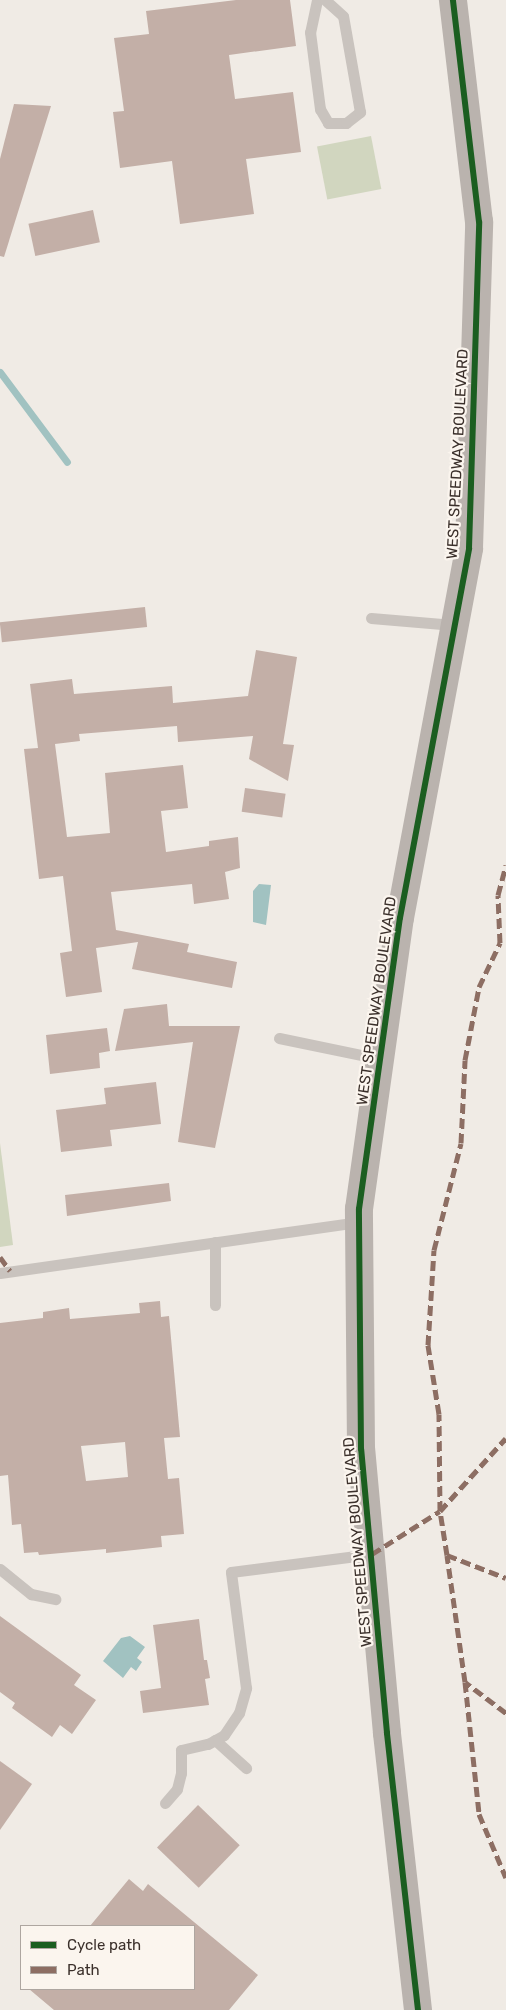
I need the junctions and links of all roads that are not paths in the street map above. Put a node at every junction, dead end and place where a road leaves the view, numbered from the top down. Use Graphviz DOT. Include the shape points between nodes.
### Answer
graph roads {
  1 [pos="317,0"];
  2 [pos="325,0"];
  3 [pos="453,0"];
  4 [pos="371,618"];
  5 [pos="454,625"];
  6 [pos="279,1038"];
  7 [pos="380,1059"];
  8 [pos="359,1222"];
  9 [pos="215,1242"];
  10 [pos="0,1273"];
  11 [pos="214,1305"];
  12 [pos="372,1554"];
  13 [pos="0,1569"];
  14 [pos="55,1599"];
  15 [pos="215,1740"];
  16 [pos="246,1768"];
  17 [pos="165,1803"];
  18 [pos="418,2010"];
  1 -- 2 [label="lane" via="310,32 320,109 328,123 346,123 360,112 342,16"];
  3 -- 5 [label="main road, WEST SPEEDWAY BOULEVARD" via="479,222 469,548"];
  4 -- 5 [label="lane"];
  5 -- 7 [label="main road, WEST SPEEDWAY BOULEVARD" via="400,918"];
  6 -- 7 [label="lane"];
  7 -- 8 [label="main road, WEST SPEEDWAY BOULEVARD"];
  8 -- 9 [label="lane"];
  8 -- 12 [label="main road, WEST SPEEDWAY BOULEVARD" via="361,1449"];
  9 -- 10 [label="lane"];
  9 -- 11 [label="lane"];
  12 -- 15 [label="lane" via="232,1572 246,1688 239,1714 224,1735"];
  12 -- 18 [label="main road, WEST SPEEDWAY BOULEVARD" via="387,1733"];
  13 -- 14 [label="lane" via="31,1594"];
  15 -- 16 [label="lane"];
  15 -- 17 [label="lane" via="181,1750 177,1789"];
}
